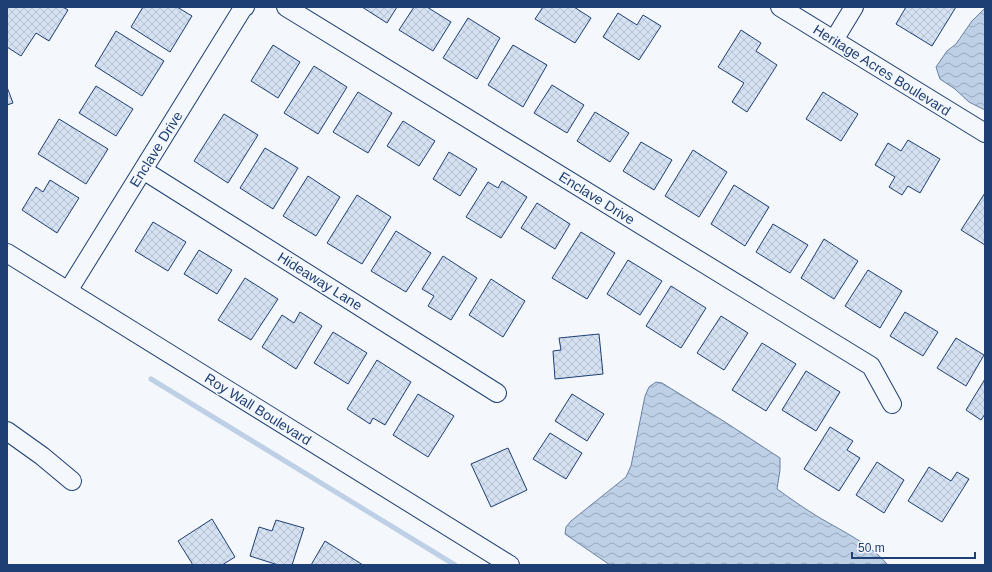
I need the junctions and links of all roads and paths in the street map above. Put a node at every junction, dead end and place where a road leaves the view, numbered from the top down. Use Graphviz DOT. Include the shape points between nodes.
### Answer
graph roads {
  1 [pos="245,7"];
  2 [pos="286,7"];
  3 [pos="780,7"];
  4 [pos="854,7"];
  5 [pos="834,40"];
  6 [pos="985,133"];
  7 [pos="143,170"];
  8 [pos="7,253"];
  9 [pos="68,291"];
  10 [pos="497,393"];
  11 [pos="892,404"];
  12 [pos="7,431"];
  13 [pos="72,481"];
  14 [pos="510,565"];
  1 -- 7 [label="street, Enclave Drive"];
  2 -- 11 [label="street, Enclave Drive" via="871,366"];
  3 -- 5 [label="street, Heritage Acres Boulevard"];
  4 -- 5 [label="street"];
  5 -- 6 [label="street, Heritage Acres Boulevard"];
  7 -- 9 [label="street, Enclave Drive"];
  7 -- 10 [label="street, Hideaway Lane"];
  8 -- 9 [label="street, Roy Wall Boulevard"];
  9 -- 14 [label="street, Roy Wall Boulevard"];
  12 -- 13 [label="street"];
}
